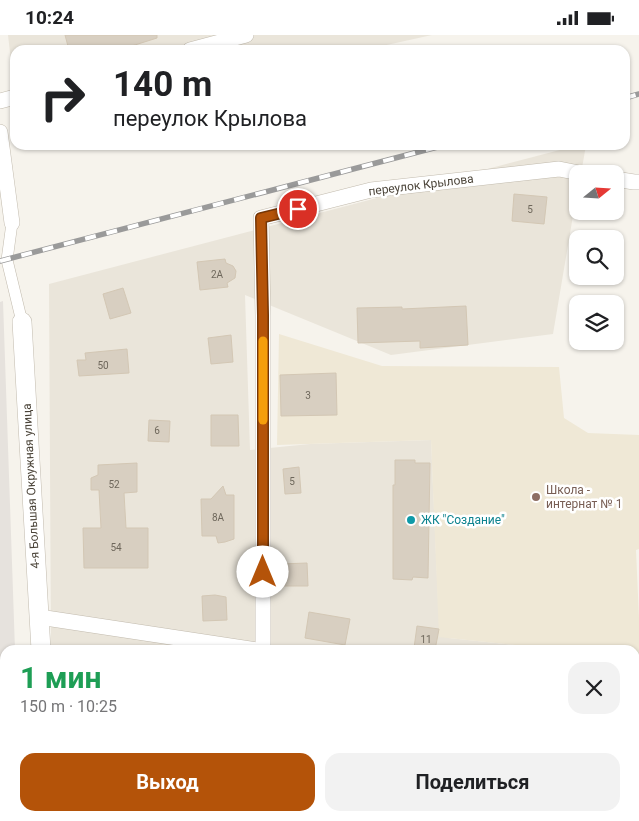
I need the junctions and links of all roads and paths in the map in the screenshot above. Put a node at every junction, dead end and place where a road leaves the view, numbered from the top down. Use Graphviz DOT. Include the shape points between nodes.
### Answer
graph roads {
  1 [pos="246,35"];
  2 [pos="209,45"];
  3 [pos="0,132"];
  4 [pos="569,171"];
  5 [pos="624,180"];
  6 [pos="639,182"];
  7 [pos="12,223"];
  8 [pos="22,322"];
  9 [pos="39,617"];
  10 [pos="41,645"];
  11 [pos="224,645"];
  12 [pos="263,645"];
  1 -- 2 [label="street"];
  3 -- 7 [label="street"];
  4 -- 12 [label="street, переулок Крылова" via="559,169 371,191 261,218"];
  5 -- 6 [label="street"];
  7 -- 8 [label="street" via="7,260"];
  8 -- 9 [label="street, 4-я Большая Окружная улица"];
  9 -- 10 [label="street, 4-я Большая Окружная улица"];
  9 -- 11 [label="street"];
}
